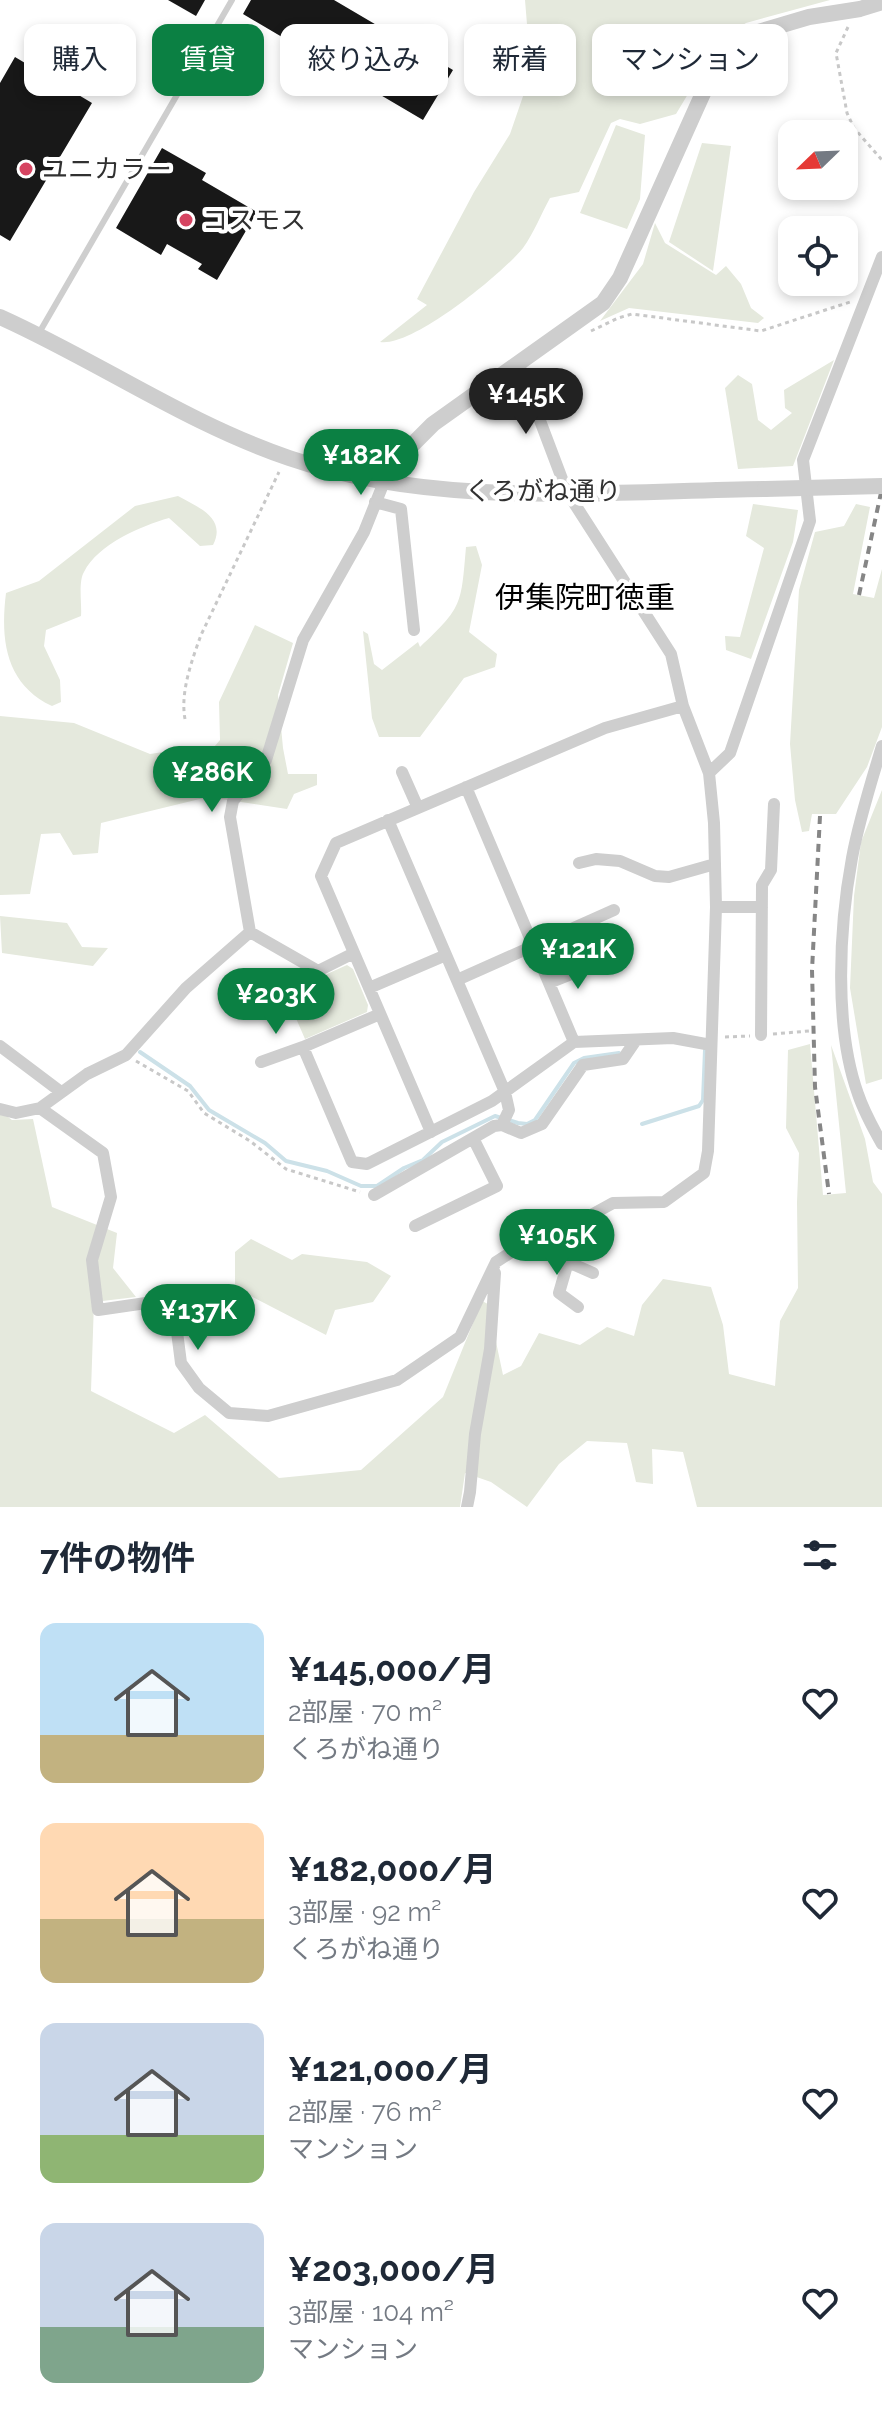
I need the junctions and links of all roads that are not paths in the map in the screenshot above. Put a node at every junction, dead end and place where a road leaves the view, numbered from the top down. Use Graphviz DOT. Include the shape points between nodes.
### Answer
graph roads {
  1 [pos="232,0"];
  2 [pos="882,2"];
  3 [pos="882,257"];
  4 [pos="0,317"];
  5 [pos="39,334"];
  6 [pos="519,365"];
  7 [pos="384,482"];
  8 [pos="882,486"];
  9 [pos="567,492"];
  10 [pos="375,502"];
  11 [pos="414,630"];
  12 [pos="683,706"];
  13 [pos="882,746"];
  14 [pos="402,772"];
  15 [pos="709,773"];
  16 [pos="466,787"];
  17 [pos="774,804"];
  18 [pos="418,808"];
  19 [pos="388,820"];
  20 [pos="579,863"];
  21 [pos="715,864"];
  22 [pos="716,907"];
  23 [pos="762,907"];
  24 [pos="614,910"];
  25 [pos="250,932"];
  26 [pos="533,945"];
  27 [pos="354,953"];
  28 [pos="446,955"];
  29 [pos="594,965"];
  30 [pos="457,980"];
  31 [pos="549,983"];
  32 [pos="369,988"];
  33 [pos="380,1014"];
  34 [pos="761,1035"];
  35 [pos="636,1040"];
  36 [pos="574,1042"];
  37 [pos="711,1045"];
  38 [pos="0,1046"];
  39 [pos="303,1047"];
  40 [pos="261,1062"];
  41 [pos="61,1092"];
  42 [pos="505,1092"];
  43 [pos="40,1108"];
  44 [pos="0,1109"];
  45 [pos="506,1118"];
  46 [pos="431,1132"];
  47 [pos="473,1138"];
  48 [pos="882,1144"];
  49 [pos="374,1195"];
  50 [pos="415,1226"];
  51 [pos="562,1244"];
  52 [pos="496,1262"];
  53 [pos="568,1262"];
  54 [pos="593,1273"];
  55 [pos="578,1307"];
  56 [pos="467,1507"];
  1 -- 5 [label="lane"];
  2 -- 6 [label="street" via="766,28 738,38 725,50 620,278 603,303"];
  3 -- 15 [label="street" via="803,460 810,521 730,753"];
  4 -- 5 [label="street, くろがね通り"];
  5 -- 7 [label="street, くろがね通り" via="196,420 285,457"];
  6 -- 7 [label="street" via="433,424 395,462"];
  6 -- 9 [label="street"];
  7 -- 9 [label="street, くろがね通り" via="441,490"];
  7 -- 10 [label="street"];
  8 -- 9 [label="street, くろがね通り, bridge"];
  9 -- 12 [label="street" via="671,654"];
  10 -- 11 [label="street" via="401,509"];
  10 -- 25 [label="street" via="364,532 303,640 266,760 233,801 230,817"];
  12 -- 15 [label="street"];
  12 -- 16 [label="street" via="605,728"];
  13 -- 48 [label="street" via="851,861 841,964 845,1029 857,1093"];
  14 -- 18 [label="street"];
  15 -- 21 [label="street"];
  16 -- 18 [label="street"];
  16 -- 26 [label="street"];
  17 -- 23 [label="street" via="771,870 762,885"];
  18 -- 19 [label="street"];
  19 -- 27 [label="street" via="336,843 321,876"];
  19 -- 28 [label="street"];
  20 -- 21 [label="street" via="620,861 669,877"];
  21 -- 22 [label="street"];
  22 -- 23 [label="street"];
  22 -- 37 [label="street"];
  23 -- 34 [label="street"];
  24 -- 26 [label="street"];
  25 -- 27 [label="street" via="318,971"];
  25 -- 41 [label="street" via="186,988 126,1055"];
  26 -- 30 [label="street"];
  26 -- 31 [label="street"];
  27 -- 32 [label="street"];
  28 -- 30 [label="street"];
  28 -- 32 [label="street"];
  29 -- 31 [label="street"];
  30 -- 42 [label="street"];
  31 -- 36 [label="street"];
  32 -- 33 [label="street"];
  33 -- 39 [label="street"];
  33 -- 46 [label="street"];
  35 -- 36 [label="street"];
  35 -- 37 [label="street" via="673,1038"];
  35 -- 45 [label="street" via="623,1059 583,1065 542,1124 521,1133"];
  36 -- 42 [label="street"];
  37 -- 51 [label="street" via="704,1173 664,1202 613,1203"];
  38 -- 41 [label="street"];
  39 -- 40 [label="street"];
  39 -- 46 [label="street" via="352,1162 367,1164"];
  41 -- 43 [label="street"];
  42 -- 45 [label="street"];
  42 -- 46 [label="street"];
  43 -- 44 [label="street" via="16,1113"];
  43 -- 52 [label="street" via="103,1153 111,1197 92,1260 98,1310 146,1303 170,1312 181,1363 199,1388 229,1413 268,1416 397,1380 460,1337"];
  45 -- 47 [label="street"];
  47 -- 49 [label="street"];
  47 -- 50 [label="street" via="497,1186"];
  51 -- 52 [label="street" via="513,1251"];
  51 -- 53 [label="street"];
  52 -- 56 [label="street" via="490,1349"];
  53 -- 54 [label="street"];
  53 -- 55 [label="street" via="559,1293"];
}
